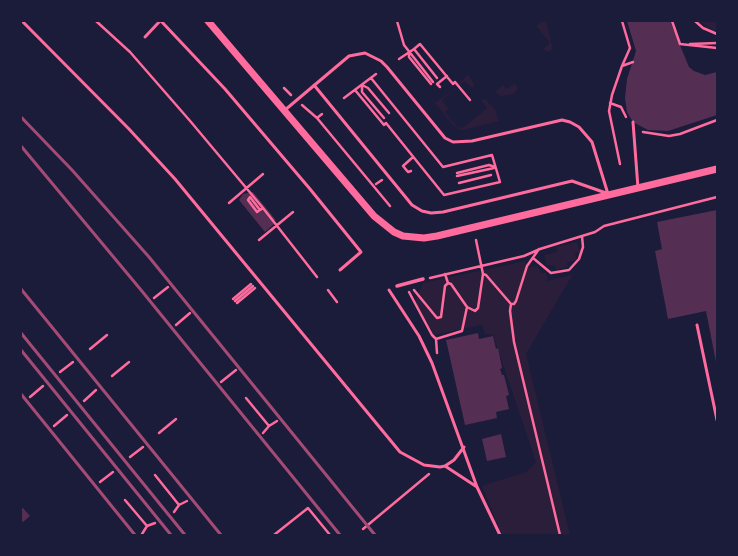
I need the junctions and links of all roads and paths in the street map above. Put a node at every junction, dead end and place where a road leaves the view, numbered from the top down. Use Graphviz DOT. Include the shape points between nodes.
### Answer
graph roads {
  1 [pos="22,21"];
  2 [pos="96,21"];
  3 [pos="161,21"];
  4 [pos="208,21"];
  5 [pos="397,21"];
  6 [pos="622,21"];
  7 [pos="672,21"];
  8 [pos="695,21"];
  9 [pos="717,34"];
  10 [pos="145,37"];
  11 [pos="717,43"];
  12 [pos="680,44"];
  13 [pos="717,48"];
  14 [pos="415,50"];
  15 [pos="409,53"];
  16 [pos="399,59"];
  17 [pos="633,62"];
  18 [pos="622,66"];
  19 [pos="376,74"];
  20 [pos="447,76"];
  21 [pos="371,78"];
  22 [pos="437,78"];
  23 [pos="432,83"];
  24 [pos="314,85"];
  25 [pos="362,85"];
  26 [pos="440,87"];
  27 [pos="355,90"];
  28 [pos="344,98"];
  29 [pos="470,100"];
  30 [pos="610,103"];
  31 [pos="285,110"];
  32 [pos="389,113"];
  33 [pos="322,114"];
  34 [pos="384,118"];
  35 [pos="628,120"];
  36 [pos="717,120"];
  37 [pos="633,122"];
  38 [pos="640,131"];
  39 [pos="414,157"];
  40 [pos="620,164"];
  41 [pos="495,168"];
  42 [pos="717,169"];
  43 [pos="411,171"];
  44 [pos="263,174"];
  45 [pos="457,174"];
  46 [pos="491,175"];
  47 [pos="459,183"];
  48 [pos="246,188"];
  49 [pos="638,188"];
  50 [pos="608,194"];
  51 [pos="717,197"];
  52 [pos="229,203"];
  53 [pos="390,206"];
  54 [pos="260,210"];
  55 [pos="293,212"];
  56 [pos="276,226"];
  57 [pos="582,236"];
  58 [pos="259,240"];
  59 [pos="476,240"];
  60 [pos="540,249"];
  61 [pos="533,258"];
  62 [pos="481,266"];
  63 [pos="340,270"];
  64 [pos="483,274"];
  65 [pos="317,277"];
  66 [pos="423,279"];
  67 [pos="448,283"];
  68 [pos="254,284"];
  69 [pos="397,286"];
  70 [pos="168,287"];
  71 [pos="328,290"];
  72 [pos="389,290"];
  73 [pos="154,298"];
  74 [pos="420,298"];
  75 [pos="337,302"];
  76 [pos="413,302"];
  77 [pos="511,304"];
  78 [pos="467,307"];
  79 [pos="190,313"];
  80 [pos="424,322"];
  81 [pos="176,325"];
  82 [pos="697,325"];
  83 [pos="107,335"];
  84 [pos="436,339"];
  85 [pos="90,349"];
  86 [pos="73,362"];
  87 [pos="129,362"];
  88 [pos="236,370"];
  89 [pos="60,372"];
  90 [pos="112,376"];
  91 [pos="221,382"];
  92 [pos="44,386"];
  93 [pos="96,390"];
  94 [pos="30,397"];
  95 [pos="246,398"];
  96 [pos="84,401"];
  97 [pos="67,415"];
  98 [pos="176,419"];
  99 [pos="717,420"];
  100 [pos="277,421"];
  101 [pos="54,426"];
  102 [pos="269,426"];
  103 [pos="159,433"];
  104 [pos="263,433"];
  105 [pos="143,447"];
  106 [pos="464,447"];
  107 [pos="130,457"];
  108 [pos="445,466"];
  109 [pos="440,467"];
  110 [pos="113,472"];
  111 [pos="155,475"];
  112 [pos="100,482"];
  113 [pos="478,487"];
  114 [pos="125,500"];
  115 [pos="187,501"];
  116 [pos="179,505"];
  117 [pos="174,512"];
  118 [pos="155,523"];
  119 [pos="147,526"];
  120 [pos="363,529"];
  121 [pos="142,534"];
  122 [pos="274,535"];
  123 [pos="330,535"];
  124 [pos="500,535"];
  125 [pos="560,535"];
  1 -- 109 [label="lane" via="176,179 393,445 408,458 424,465"];
  2 -- 48 [label="path" via="130,52"];
  3 -- 10 [label="lane"];
  3 -- 63 [label="lane" via="225,89 361,252"];
  4 -- 31 [label="street"];
  5 -- 15 [label="path"];
  6 -- 18 [label="path" via="630,48"];
  7 -- 12 [label="path"];
  8 -- 9 [label="path"];
  11 -- 12 [label="path"];
  12 -- 13 [label="path"];
  14 -- 15 [label="path"];
  14 -- 20 [label="path" via="420,44"];
  14 -- 22 [label="path"];
  15 -- 16 [label="path"];
  15 -- 23 [label="path"];
  17 -- 18 [label="path"];
  18 -- 30 [label="path"];
  19 -- 21 [label="path"];
  20 -- 26 [label="path" via="437,84"];
  20 -- 29 [label="path" via="453,84 456,82"];
  21 -- 25 [label="path"];
  21 -- 41 [label="path" via="443,167 492,155"];
  24 -- 31 [label="lane"];
  24 -- 50 [label="lane" via="412,205 422,211 443,212 572,181"];
  24 -- 50 [label="lane" via="349,56 365,53 387,67 445,138 453,142 562,120 570,122 579,127 592,142"];
  25 -- 27 [label="path"];
  25 -- 32 [label="path" via="368,88"];
  25 -- 34 [label="path" via="362,92"];
  27 -- 28 [label="path"];
  27 -- 39 [label="path"];
  30 -- 35 [label="path" via="621,106"];
  30 -- 40 [label="path" via="609,111"];
  31 -- 50 [label="street" via="374,216 403,236 437,236"];
  33 -- 53 [label="path" via="317,118"];
  36 -- 38 [label="path" via="669,136"];
  37 -- 49 [label="lane"];
  39 -- 41 [label="path" via="444,195 500,182"];
  39 -- 43 [label="path" via="403,166 408,172"];
  41 -- 45 [label="path"];
  42 -- 49 [label="street"];
  44 -- 48 [label="path"];
  46 -- 47 [label="path"];
  48 -- 52 [label="path"];
  48 -- 54 [label="path"];
  49 -- 50 [label="street"];
  51 -- 57 [label="path" via="611,224"];
  54 -- 54 [label="path" via="248,200 250,197"];
  54 -- 56 [label="path"];
  55 -- 56 [label="path"];
  56 -- 58 [label="path"];
  56 -- 65 [label="path"];
  57 -- 60 [label="path"];
  57 -- 61 [label="path" via="584,248 570,270 551,273"];
  59 -- 62 [label="path"];
  60 -- 61 [label="path"];
  60 -- 62 [label="path" via="524,256"];
  61 -- 77 [label="path" via="527,266 516,301"];
  62 -- 64 [label="path"];
  62 -- 67 [label="path" via="444,274"];
  64 -- 77 [label="path"];
  64 -- 78 [label="path" via="478,308 475,311"];
  66 -- 69 [label="street"];
  67 -- 74 [label="path" via="445,286 441,317 436,318"];
  67 -- 78 [label="path"];
  68 -- 68 [label="path" via="235,301"];
  70 -- 73 [label="path"];
  71 -- 75 [label="path"];
  72 -- 106 [label="lane" via="412,324 432,364"];
  76 -- 80 [label="path"];
  77 -- 125 [label="path" via="516,350"];
  78 -- 84 [label="path" via="462,331"];
  79 -- 81 [label="path"];
  82 -- 99 [label="lane"];
  83 -- 85 [label="path"];
  86 -- 89 [label="path"];
  87 -- 90 [label="path"];
  88 -- 91 [label="path"];
  92 -- 94 [label="path"];
  93 -- 96 [label="path"];
  95 -- 102 [label="path"];
  97 -- 101 [label="path"];
  98 -- 103 [label="path"];
  100 -- 102 [label="path"];
  102 -- 104 [label="path"];
  105 -- 107 [label="path"];
  106 -- 108 [label="lane" via="454,460"];
  106 -- 113 [label="lane"];
  108 -- 109 [label="lane"];
  108 -- 113 [label="lane"];
  109 -- 120 [label="path"];
  110 -- 112 [label="path"];
  111 -- 116 [label="path"];
  113 -- 124 [label="lane"];
  114 -- 119 [label="path"];
  115 -- 116 [label="path"];
  116 -- 117 [label="path"];
  118 -- 119 [label="path"];
  119 -- 121 [label="path"];
  122 -- 123 [label="path" via="308,508"];
}
